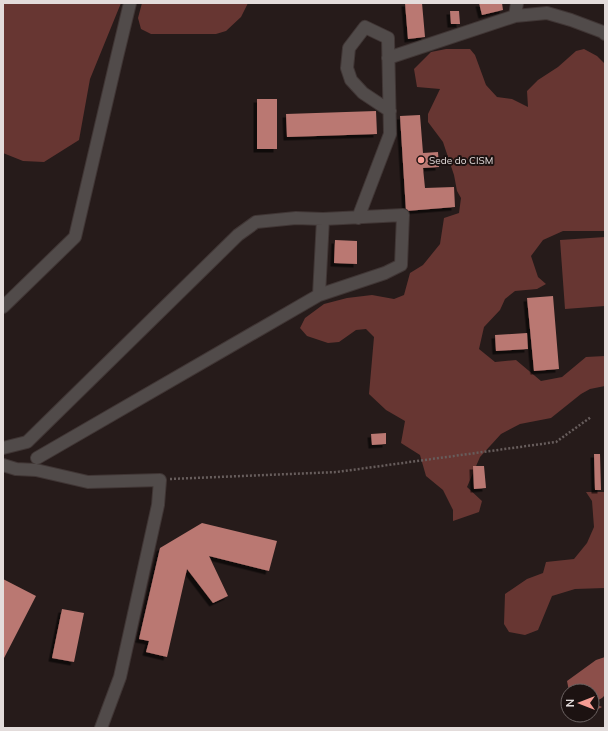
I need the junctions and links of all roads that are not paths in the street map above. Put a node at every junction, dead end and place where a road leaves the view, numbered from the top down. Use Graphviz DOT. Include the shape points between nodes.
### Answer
graph roads {
  1 [pos="130,3"];
  2 [pos="517,3"];
  3 [pos="515,16"];
  4 [pos="605,34"];
  5 [pos="388,58"];
  6 [pos="390,111"];
  7 [pos="358,218"];
  8 [pos="323,219"];
  9 [pos="319,295"];
  10 [pos="3,307"];
  11 [pos="27,442"];
  12 [pos="3,448"];
  13 [pos="36,464"];
  14 [pos="3,465"];
  15 [pos="101,728"];
  1 -- 10 [label="lane" via="75,237"];
  2 -- 3 [label="lane"];
  3 -- 4 [label="lane" via="547,13"];
  3 -- 5 [label="lane"];
  5 -- 6 [label="lane"];
  5 -- 6 [label="lane" via="388,38 365,27 350,48 347,68 351,80 363,93"];
  6 -- 7 [label="lane" via="390,134"];
  7 -- 8 [label="lane"];
  7 -- 9 [label="lane" via="403,215 401,265 385,273"];
  8 -- 9 [label="lane"];
  8 -- 11 [label="lane" via="296,218 256,222 238,235"];
  9 -- 13 [label="lane"];
  11 -- 12 [label="lane"];
  11 -- 13 [label="lane"];
  13 -- 14 [label="lane" via="16,469"];
  13 -- 15 [label="lane" via="88,482 160,480 158,505 120,677"];
}
